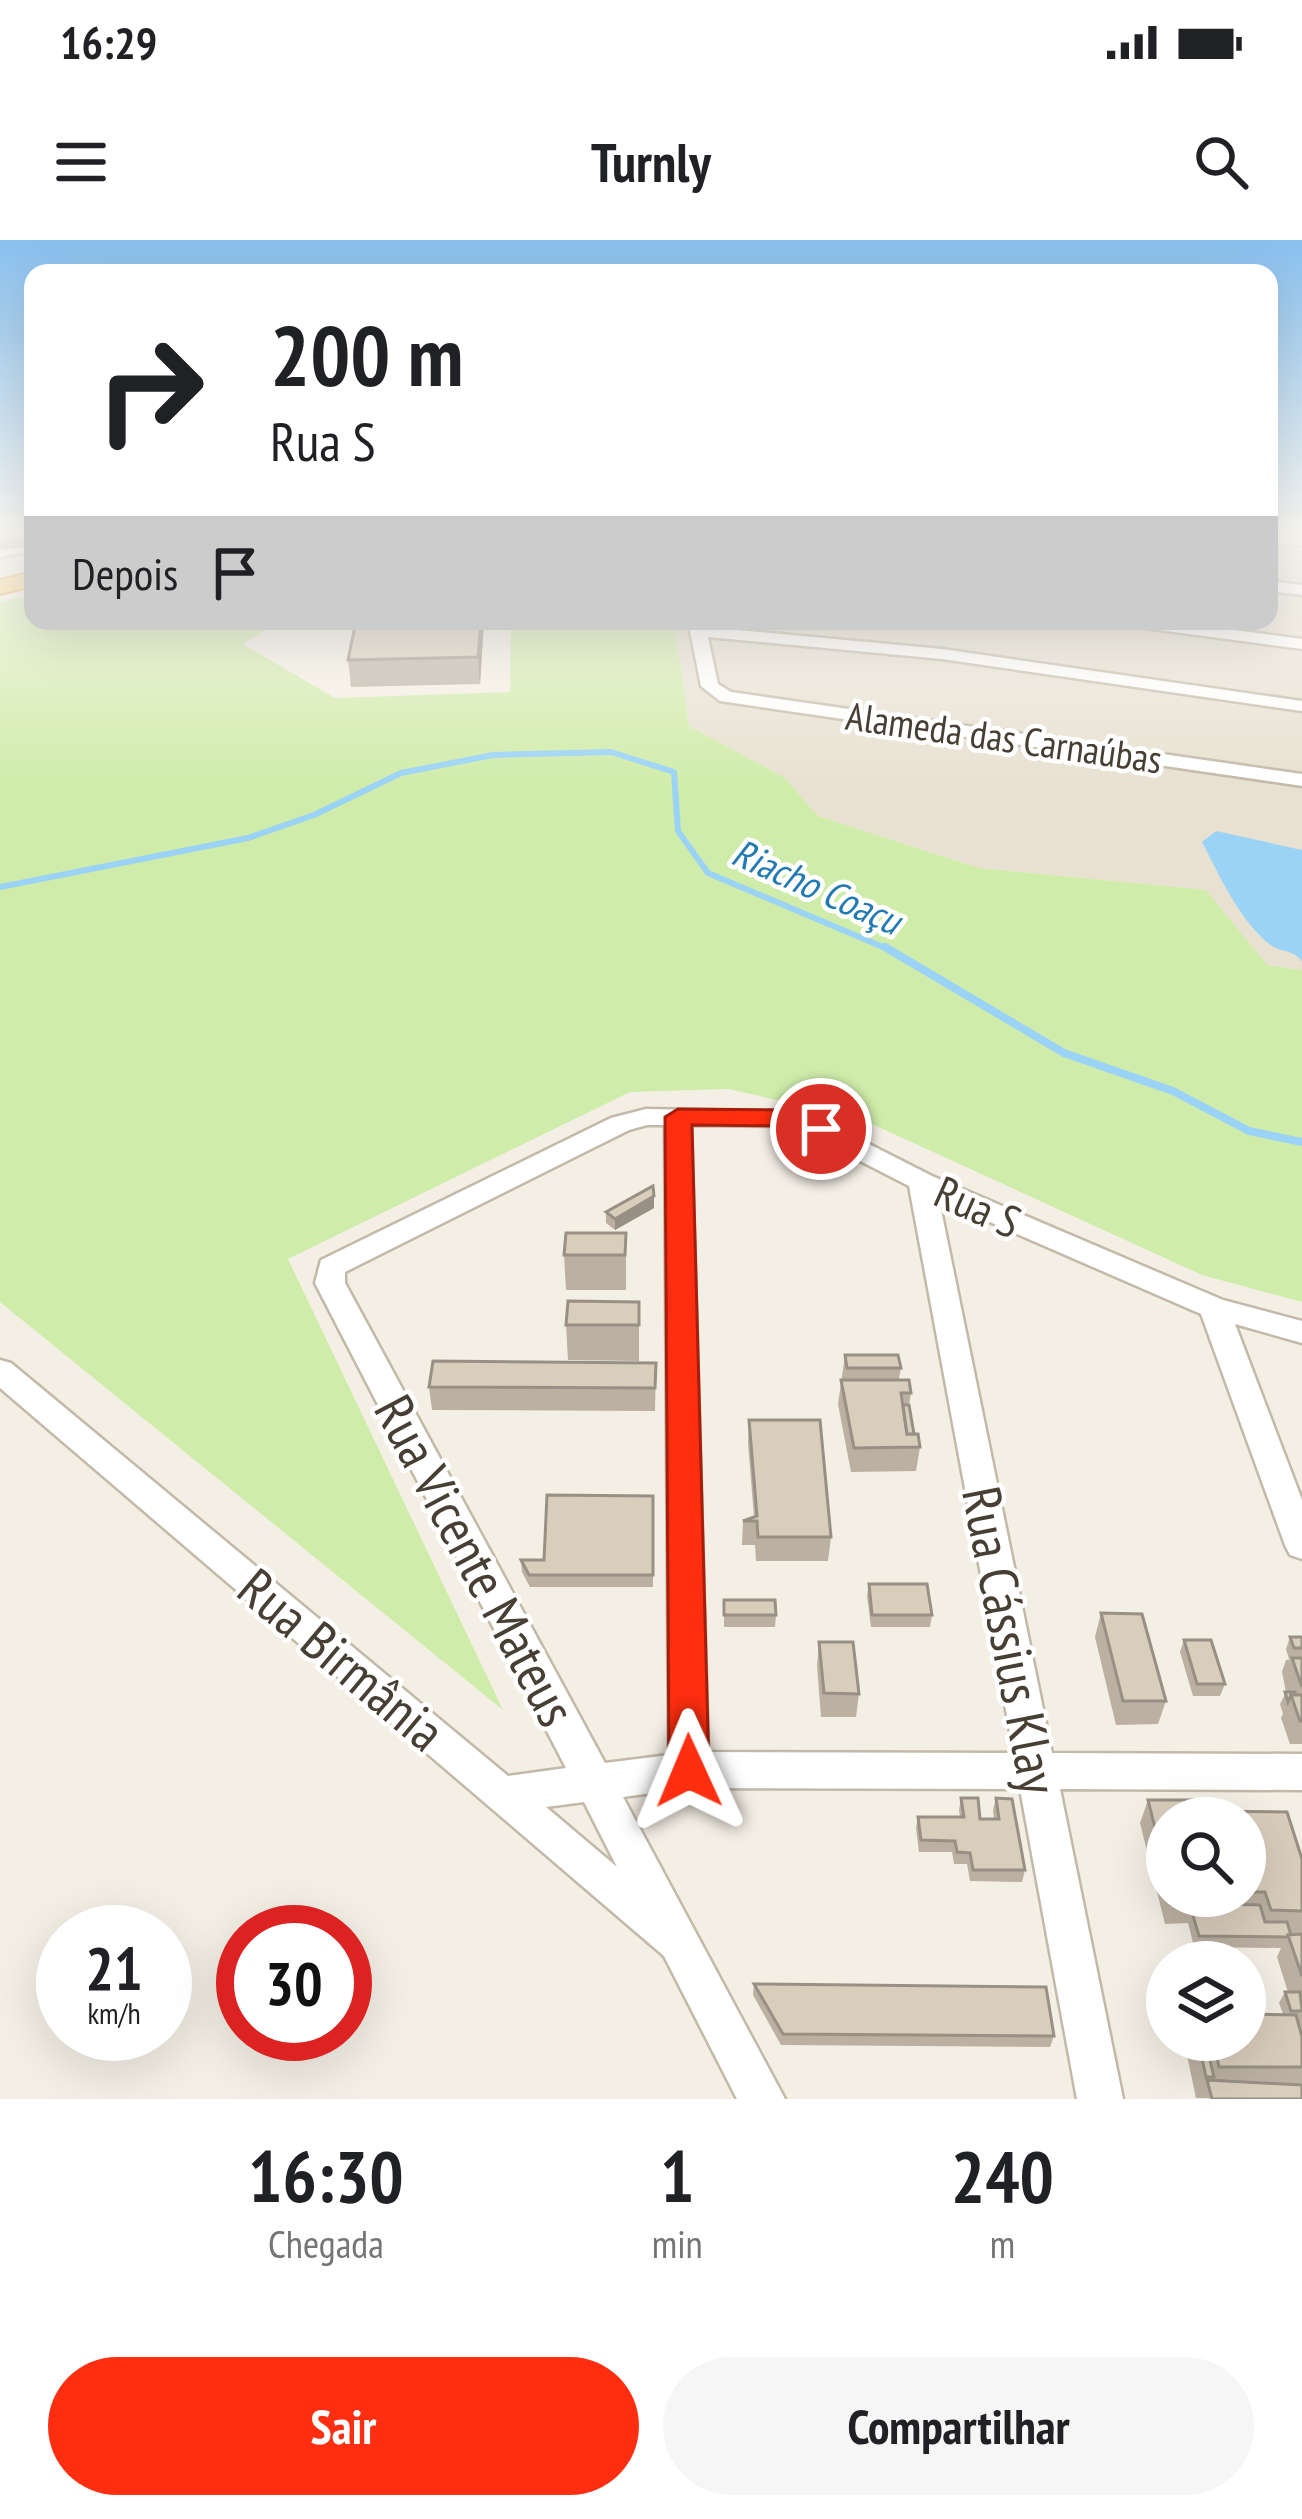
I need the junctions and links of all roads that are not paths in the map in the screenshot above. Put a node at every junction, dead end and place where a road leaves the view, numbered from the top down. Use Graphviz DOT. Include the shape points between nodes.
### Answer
graph roads {
  1 [pos="698,630"];
  2 [pos="730,630"];
  3 [pos="851,630"];
  4 [pos="1197,630"];
  5 [pos="1302,644"];
  6 [pos="855,645"];
  7 [pos="1302,706"];
  8 [pos="1302,780"];
  9 [pos="678,1117"];
  10 [pos="922,1182"];
  11 [pos="329,1274"];
  12 [pos="1214,1308"];
  13 [pos="1302,1332"];
  14 [pos="0,1371"];
  15 [pos="1302,1545"];
  16 [pos="689,1771"];
  17 [pos="1037,1771"];
  18 [pos="1302,1772"];
  19 [pos="593,1784"];
  20 [pos="502,1795"];
  21 [pos="682,1948"];
  22 [pos="762,2099"];
  23 [pos="1100,2099"];
  1 -- 8 [label="street, Alameda das Carnaúbas" via="710,686 725,697"];
  2 -- 6 [label="street"];
  3 -- 6 [label="street"];
  4 -- 5 [label="street"];
  6 -- 7 [label="street"];
  9 -- 10 [label="street, Rua S" via="797,1118"];
  9 -- 11 [label="street, Rua S" via="620,1124 345,1256"];
  9 -- 16 [label="street"];
  10 -- 12 [label="street, Rua S"];
  10 -- 17 [label="street, Rua Cássius Klay"];
  11 -- 19 [label="street, Rua Vicente Mateus"];
  12 -- 13 [label="street, Rua S"];
  12 -- 15 [label="street"];
  14 -- 20 [label="street, Rua Birmânia"];
  16 -- 17 [label="street"];
  16 -- 19 [label="street"];
  17 -- 18 [label="street"];
  17 -- 23 [label="street, Rua Cássius Klay"];
  19 -- 20 [label="street"];
  19 -- 21 [label="street, Rua Vicente Mateus"];
  20 -- 21 [label="street, Rua Birmânia"];
  21 -- 22 [label="street, Rua Vicente Mateus"];
}
